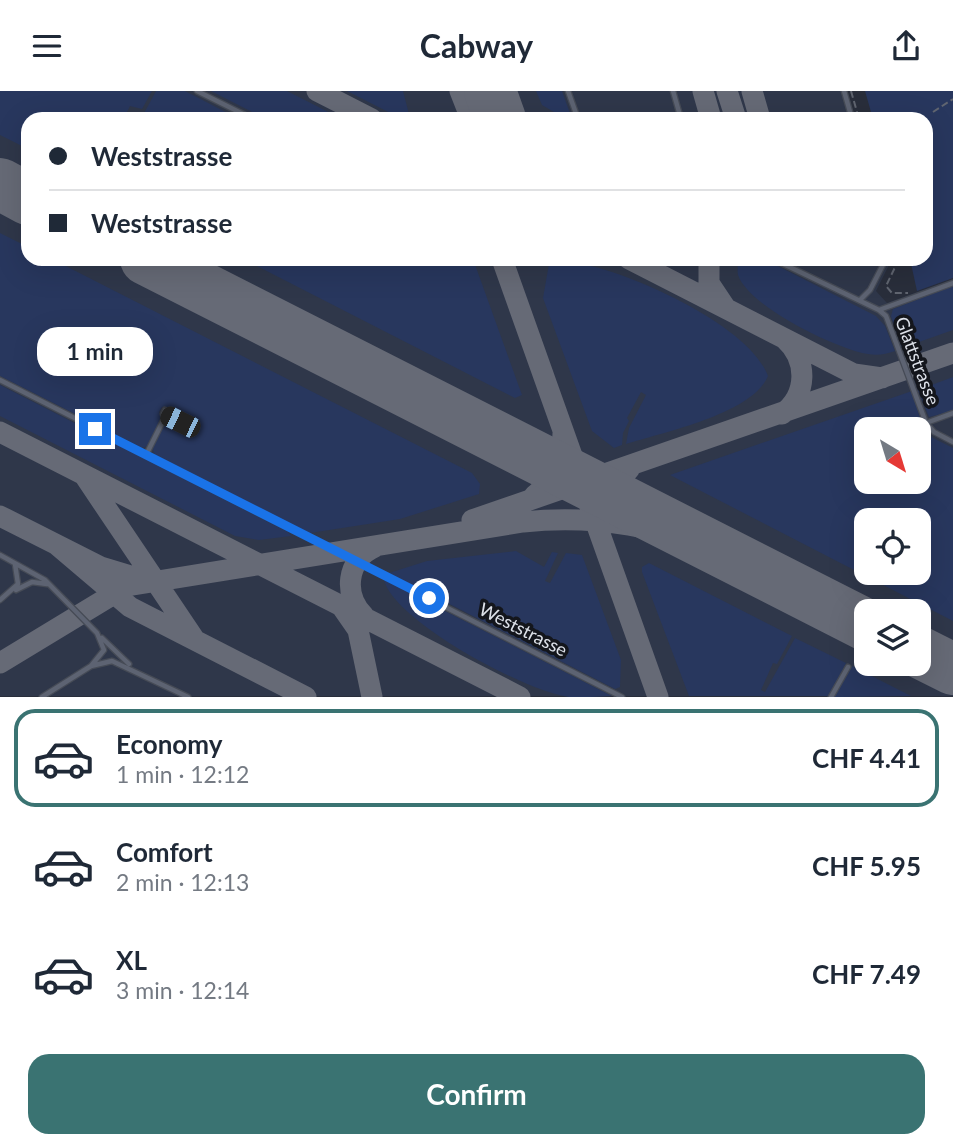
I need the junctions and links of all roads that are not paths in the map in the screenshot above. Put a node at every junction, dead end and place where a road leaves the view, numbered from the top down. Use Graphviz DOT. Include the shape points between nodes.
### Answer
graph roads {
  1 [pos="197,91"];
  2 [pos="568,91"];
  3 [pos="673,91"];
  4 [pos="844,91"];
  5 [pos="239,112"];
  6 [pos="576,112"];
  7 [pos="679,112"];
  8 [pos="850,112"];
  9 [pos="789,266"];
  10 [pos="882,266"];
  11 [pos="953,283"];
  12 [pos="859,300"];
  13 [pos="879,310"];
  14 [pos="0,380"];
  15 [pos="953,413"];
  16 [pos="924,417"];
  17 [pos="931,421"];
  18 [pos="196,426"];
  19 [pos="931,429"];
  20 [pos="953,442"];
  21 [pos="146,455"];
  22 [pos="0,555"];
  23 [pos="13,562"];
  24 [pos="52,587"];
  25 [pos="12,592"];
  26 [pos="0,600"];
  27 [pos="97,633"];
  28 [pos="91,666"];
  29 [pos="848,667"];
  30 [pos="133,668"];
  31 [pos="42,697"];
  32 [pos="188,697"];
  33 [pos="622,697"];
  34 [pos="831,697"];
  1 -- 5 [label="lane"];
  2 -- 6 [label="lane"];
  3 -- 7 [label="lane"];
  4 -- 8 [label="lane"];
  9 -- 12 [label="lane, Glattstrasse"];
  10 -- 12 [label="lane" via="870,291"];
  11 -- 13 [label="lane"];
  12 -- 13 [label="lane, Glattstrasse"];
  13 -- 16 [label="lane, Glattstrasse" via="886,316"];
  14 -- 21 [label="lane, Weststrasse"];
  15 -- 17 [label="lane"];
  18 -- 21 [label="lane" via="194,429 166,413"];
  19 -- 20 [label="lane, Glattstrasse"];
  21 -- 33 [label="lane, Weststrasse"];
  22 -- 23 [label="lane"];
  23 -- 24 [label="lane"];
  23 -- 25 [label="lane" via="19,577"];
  24 -- 25 [label="lane" via="32,582"];
  24 -- 27 [label="lane"];
  25 -- 26 [label="lane"];
  27 -- 28 [label="lane" via="104,650"];
  27 -- 30 [label="lane"];
  28 -- 30 [label="lane" via="112,661"];
  28 -- 31 [label="lane"];
  29 -- 34 [label="lane"];
  30 -- 32 [label="lane"];
}
